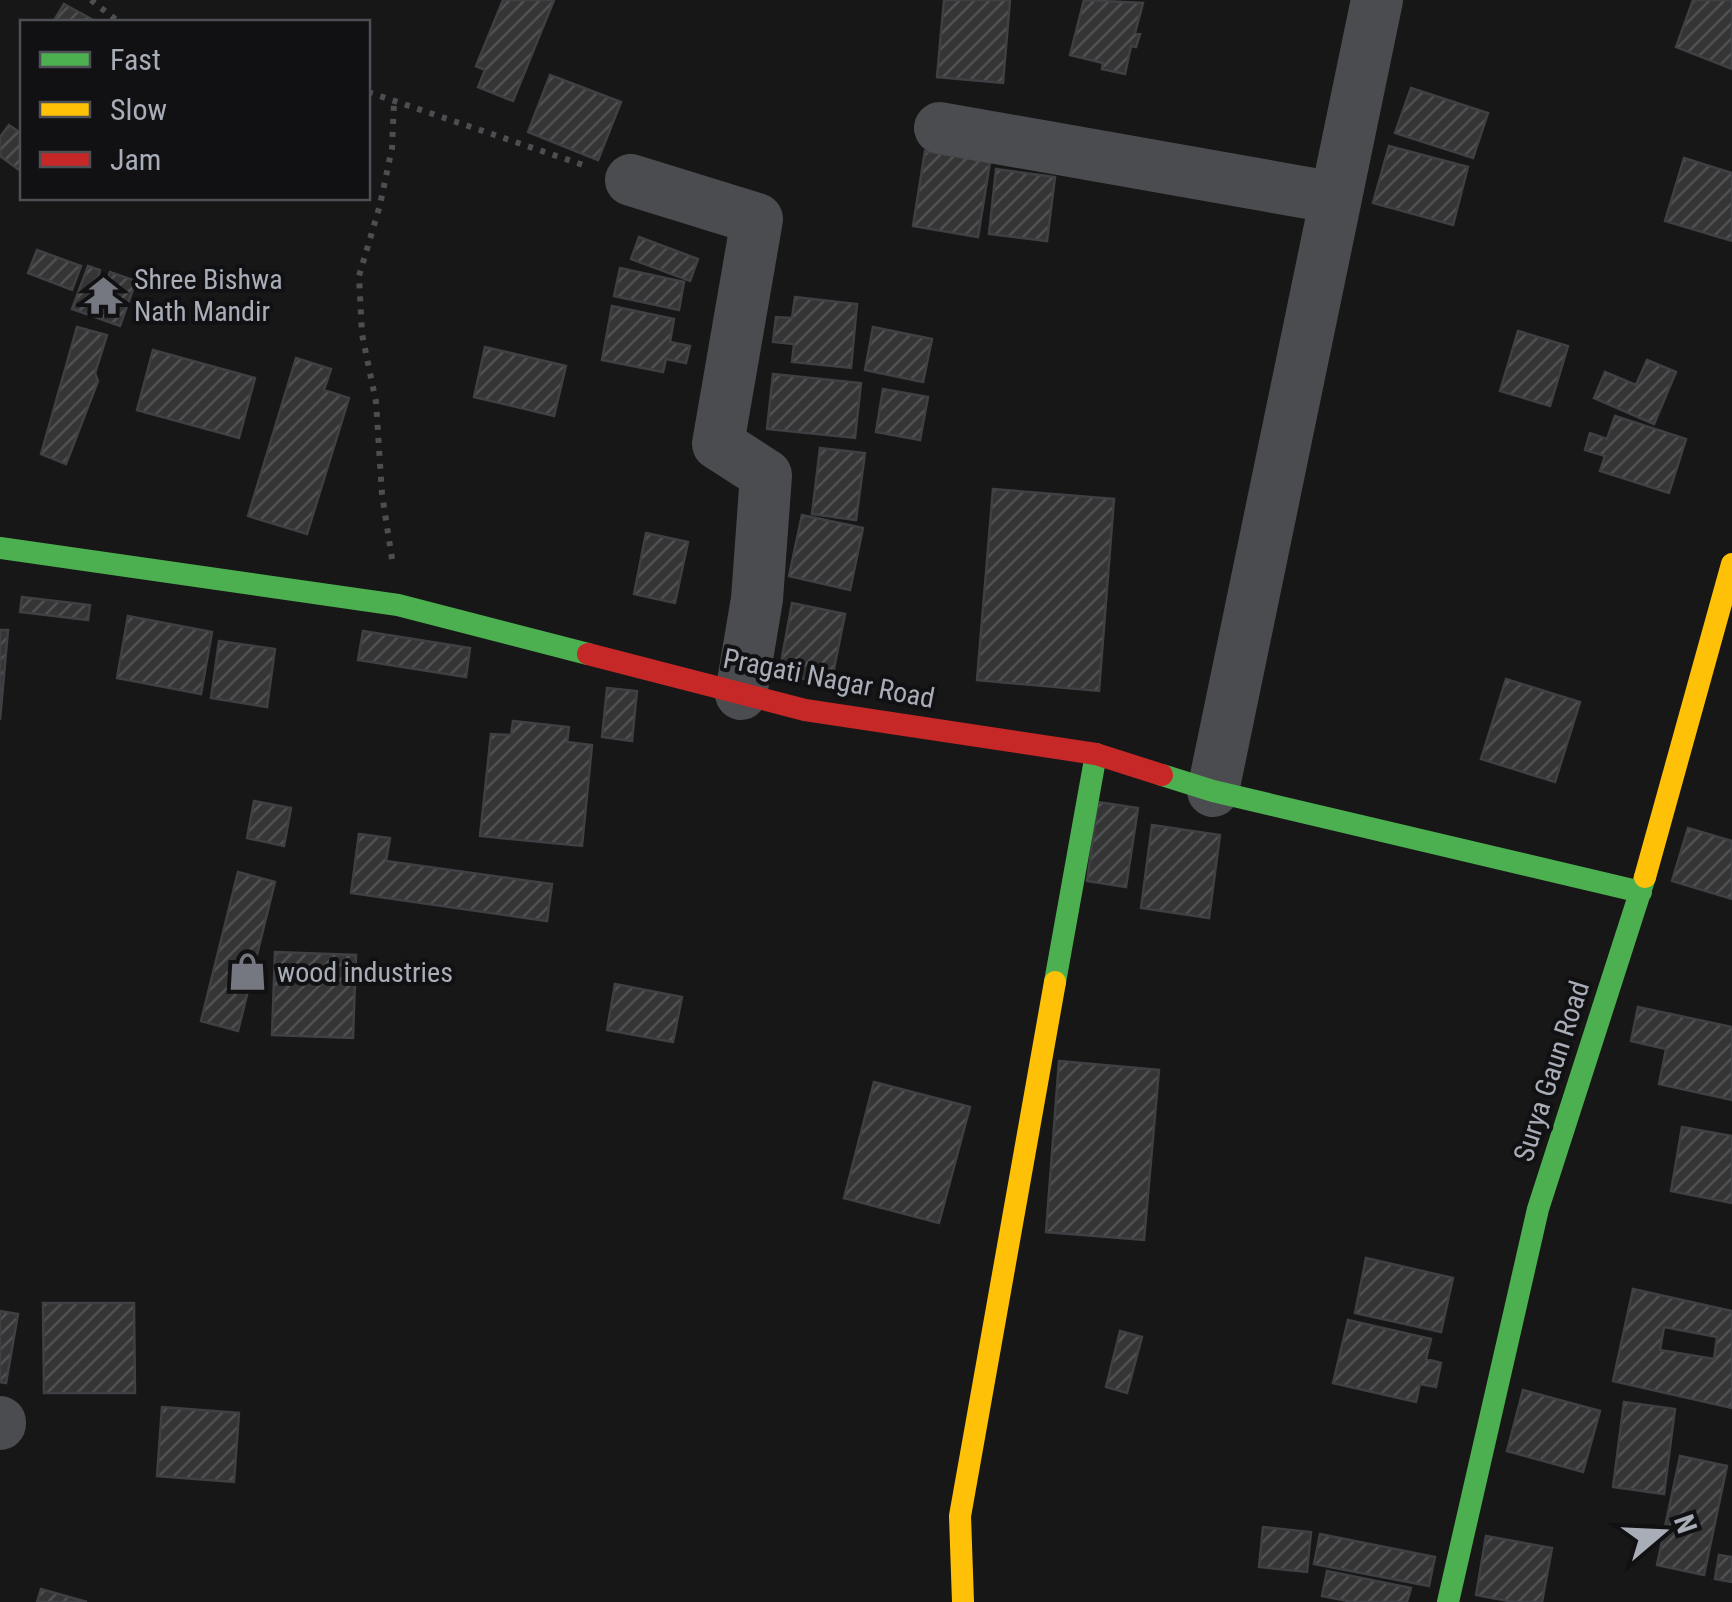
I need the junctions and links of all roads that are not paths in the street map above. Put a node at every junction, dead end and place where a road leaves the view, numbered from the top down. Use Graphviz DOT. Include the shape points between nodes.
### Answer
graph roads {
  1 [pos="1376,0"];
  2 [pos="940,128"];
  3 [pos="631,180"];
  4 [pos="1336,198"];
  5 [pos="0,548"];
  6 [pos="1732,564"];
  7 [pos="741,694"];
  8 [pos="1096,754"];
  9 [pos="1212,791"];
  10 [pos="1640,892"];
  11 [pos="963,1602"];
  12 [pos="1448,1602"];
  1 -- 4 [label="street"];
  2 -- 4 [label="street"];
  3 -- 7 [label="street" via="757,219 718,444 766,475 758,600"];
  4 -- 9 [label="street"];
  5 -- 7 [label="street, Pragati Nagar Road" via="398,605"];
  6 -- 10 [label="street, Surya Gaun Road"];
  7 -- 8 [label="street, Pragati Nagar Road" via="805,710"];
  8 -- 9 [label="street, Pragati Nagar Road"];
  8 -- 11 [label="street" via="960,1516"];
  9 -- 10 [label="street, Pragati Nagar Road"];
  10 -- 12 [label="street, Surya Gaun Road" via="1538,1208"];
}
